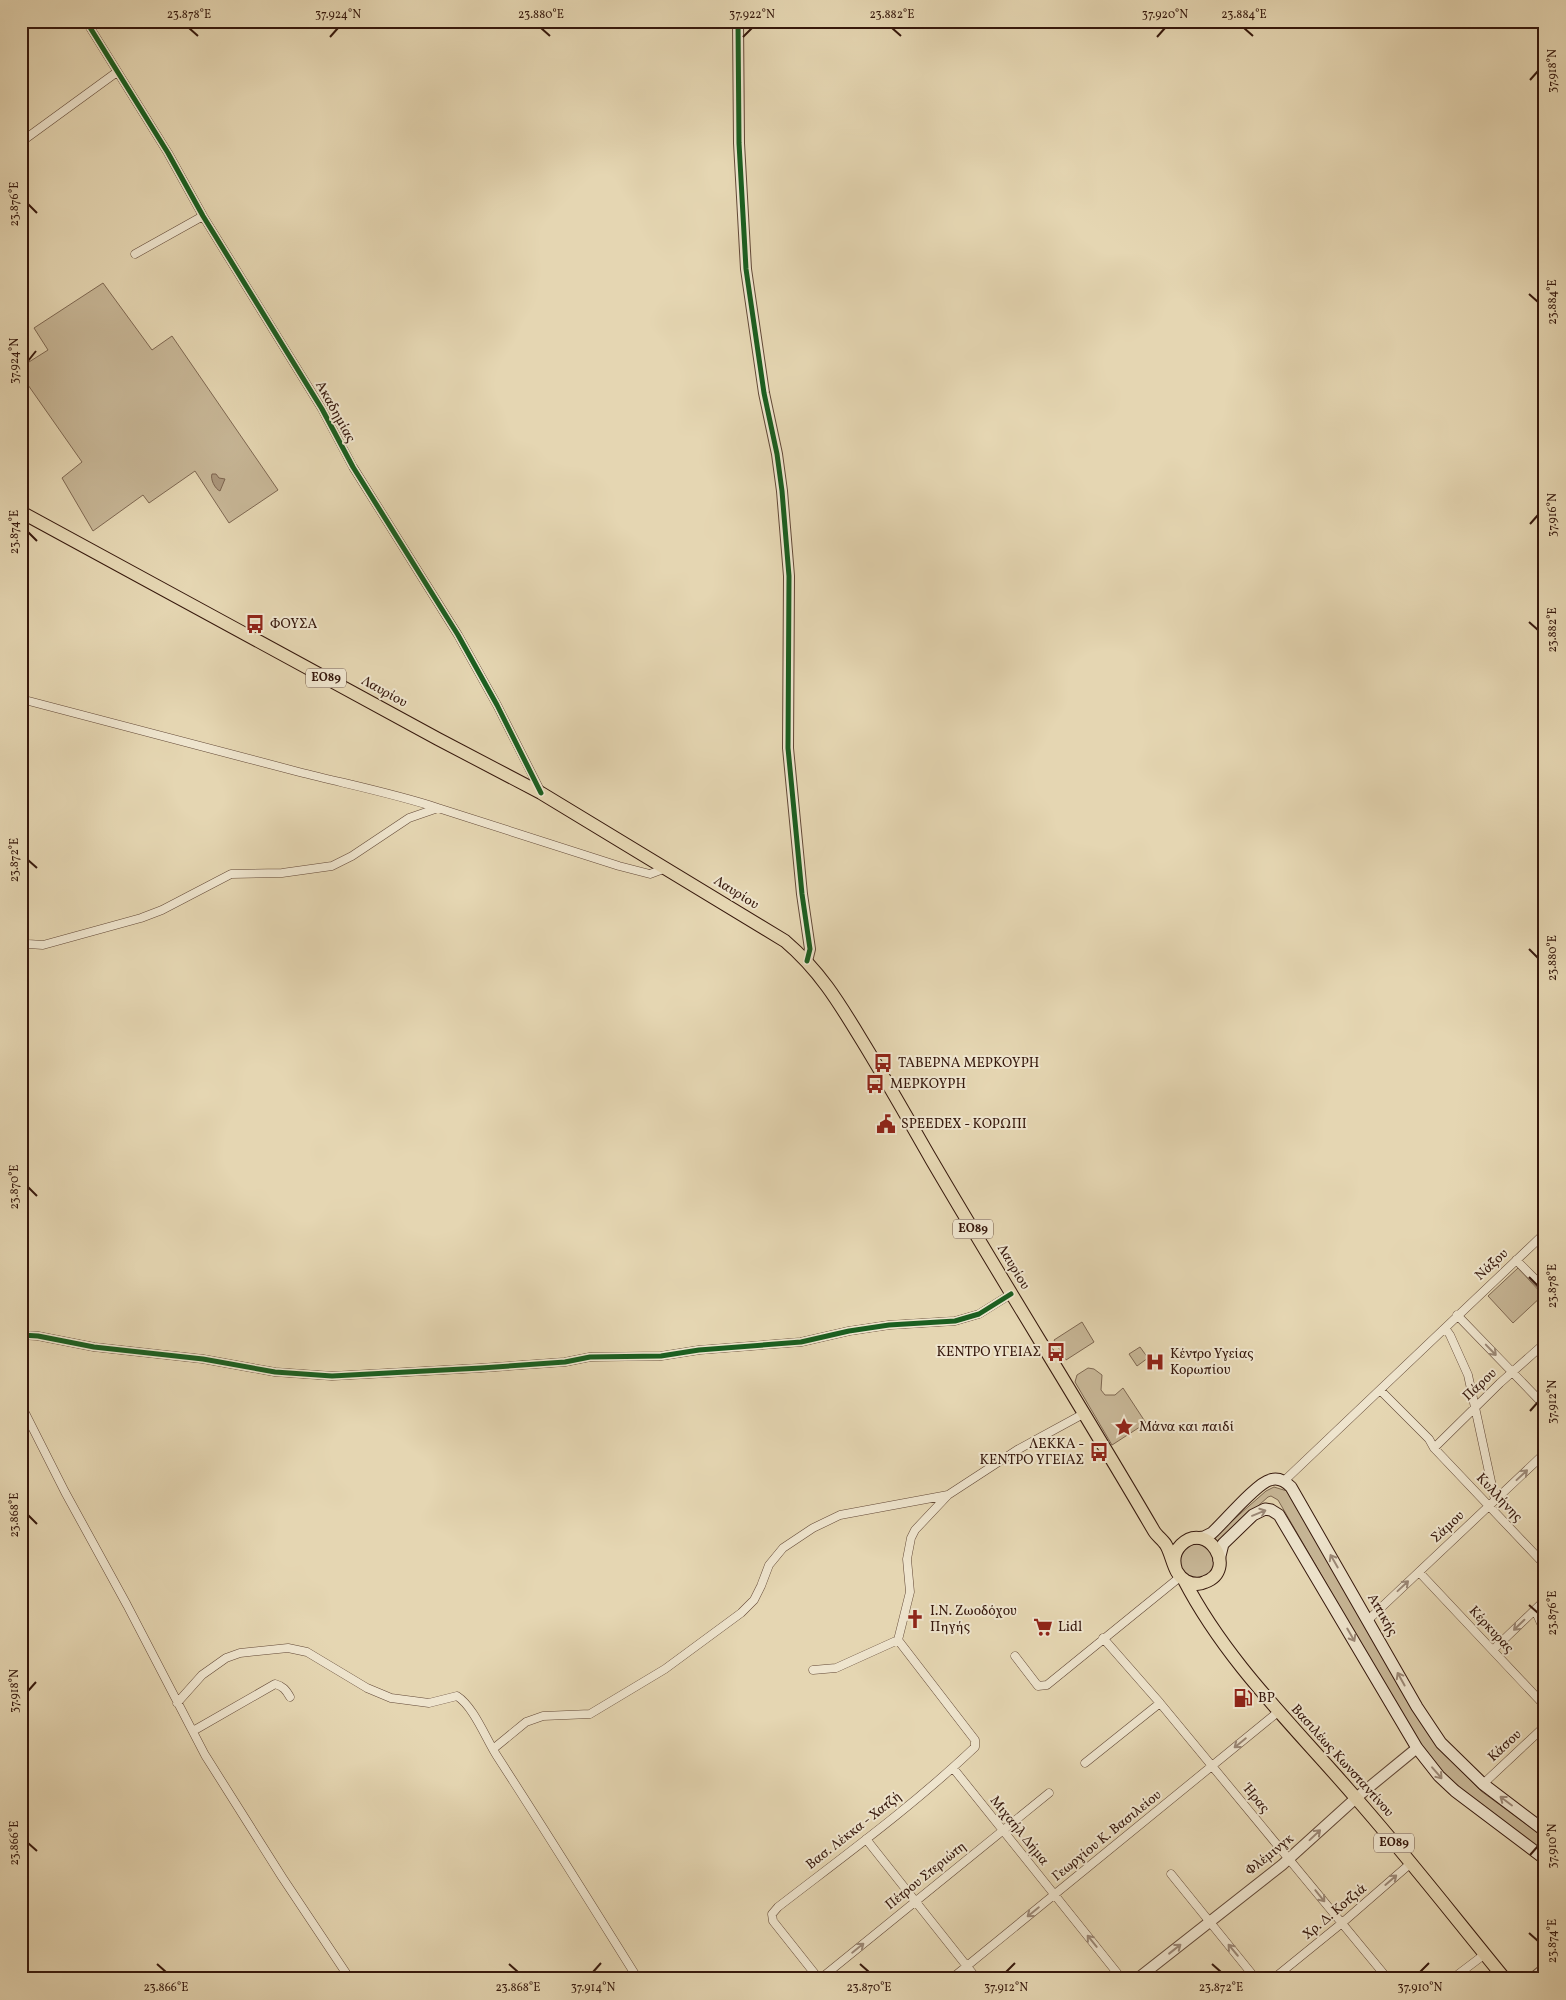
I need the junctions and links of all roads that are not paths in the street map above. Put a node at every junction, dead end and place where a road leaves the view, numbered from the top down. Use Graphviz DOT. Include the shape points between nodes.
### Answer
graph roads {
  1 [pos="86,21"];
  2 [pos="738,21"];
  3 [pos="117,72"];
  4 [pos="21,142"];
  5 [pos="203,216"];
  6 [pos="135,254"];
  7 [pos="21,505"];
  8 [pos="25,514"];
  9 [pos="21,699"];
  10 [pos="542,793"];
  11 [pos="438,808"];
  12 [pos="666,868"];
  13 [pos="21,942"];
  14 [pos="807,961"];
  15 [pos="1545,1233"];
  16 [pos="1516,1260"];
  17 [pos="1545,1290"];
  18 [pos="1011,1294"];
  19 [pos="1457,1315"];
  20 [pos="1445,1328"];
  21 [pos="21,1335"];
  22 [pos="1545,1343"];
  23 [pos="1513,1372"];
  24 [pos="1380,1390"];
  25 [pos="21,1406"];
  26 [pos="1545,1406"];
  27 [pos="1475,1407"];
  28 [pos="1085,1413"];
  29 [pos="1434,1448"];
  30 [pos="1545,1453"];
  31 [pos="1284,1481"];
  32 [pos="948,1495"];
  33 [pos="1492,1503"];
  34 [pos="1149,1523"];
  35 [pos="1190,1540"];
  36 [pos="1220,1560"];
  37 [pos="1545,1565"];
  38 [pos="1419,1572"];
  39 [pos="1180,1576"];
  40 [pos="1212,1578"];
  41 [pos="1545,1600"];
  42 [pos="1201,1610"];
  43 [pos="1535,1610"];
  44 [pos="1368,1620"];
  45 [pos="1545,1632"];
  46 [pos="1103,1638"];
  47 [pos="898,1640"];
  48 [pos="1492,1650"];
  49 [pos="1015,1656"];
  50 [pos="813,1670"];
  51 [pos="290,1696"];
  52 [pos="177,1703"];
  53 [pos="1160,1703"];
  54 [pos="1545,1706"];
  55 [pos="1278,1712"];
  56 [pos="1545,1726"];
  57 [pos="193,1731"];
  58 [pos="1417,1748"];
  59 [pos="493,1749"];
  60 [pos="1085,1763"];
  61 [pos="1211,1766"];
  62 [pos="953,1768"];
  63 [pos="1483,1784"];
  64 [pos="1049,1793"];
  65 [pos="1356,1798"];
  66 [pos="1545,1830"];
  67 [pos="1002,1831"];
  68 [pos="866,1839"];
  69 [pos="1290,1858"];
  70 [pos="1545,1859"];
  71 [pos="1411,1863"];
  72 [pos="1171,1874"];
  73 [pos="1054,1894"];
  74 [pos="915,1902"];
  75 [pos="1209,1922"];
  76 [pos="1342,1923"];
  77 [pos="1485,1954"];
  78 [pos="966,1966"];
  79 [pos="1545,1968"];
  80 [pos="350,1979"];
  81 [pos="638,1979"];
  82 [pos="819,1979"];
  83 [pos="951,1979"];
  84 [pos="976,1979"];
  85 [pos="1122,1979"];
  86 [pos="1137,1979"];
  87 [pos="1256,1979"];
  88 [pos="1273,1979"];
  89 [pos="1388,1979"];
  90 [pos="1452,1979"];
  91 [pos="1504,1979"];
  92 [pos="1532,1979"];
  1 -- 3 [label="street, Ακαδημίας"];
  2 -- 14 [label="street" via="739,143 746,270 782,491 789,576 788,748 810,950"];
  3 -- 4 [label="street"];
  3 -- 5 [label="street, Ακαδημίας"];
  5 -- 6 [label="street"];
  5 -- 10 [label="street, Ακαδημίας" via="458,636"];
  7 -- 8 [label="street"];
  8 -- 10 [label="main road, Λαυρίου / ΕΟ89"];
  9 -- 11 [label="street"];
  10 -- 12 [label="main road, Λαυρίου / ΕΟ89"];
  11 -- 12 [label="street" via="619,866 650,874"];
  11 -- 13 [label="street" via="409,818 332,866 282,873 231,874 141,918 43,945"];
  12 -- 14 [label="main road, Λαυρίου / ΕΟ89" via="785,941"];
  14 -- 18 [label="main road, Λαυρίου / ΕΟ89" via="829,987 890,1086"];
  15 -- 16 [label="street, Νάξου"];
  16 -- 17 [label="street"];
  16 -- 19 [label="street, Νάξου"];
  18 -- 21 [label="street" via="979,1314 955,1321 859,1329 801,1342 661,1356 590,1357 565,1362 392,1374 332,1376 274,1372 203,1359"];
  18 -- 28 [label="main road, Λαυρίου / ΕΟ89"];
  19 -- 20 [label="street, Νάξου"];
  19 -- 23 [label="street, one-way"];
  20 -- 24 [label="street, Νάξου"];
  20 -- 27 [label="street" via="1468,1375"];
  22 -- 23 [label="street, Πάρου"];
  23 -- 26 [label="street"];
  23 -- 27 [label="street, Πάρου"];
  24 -- 29 [label="street, Κυλλήνης"];
  24 -- 31 [label="street, Νάξου"];
  25 -- 52 [label="street"];
  27 -- 29 [label="street, Πάρου"];
  27 -- 33 [label="street"];
  28 -- 32 [label="street" via="1017,1450"];
  28 -- 34 [label="main road, Λαυρίου / ΕΟ89"];
  29 -- 33 [label="street, Κυλλήνης"];
  33 -- 30 [label="street, Σάμου, one-way"];
  31 -- 35 [label="main road" via="1264,1482 1212,1533"];
  44 -- 31 [label="main road, Αττικής, one-way"];
  32 -- 47 [label="street" via="911,1538 906,1559 910,1592"];
  32 -- 59 [label="street" via="840,1515 813,1528 783,1548 769,1565 754,1600 741,1613 665,1669 590,1714 543,1716 526,1722"];
  33 -- 37 [label="street, Κυλλήνης"];
  33 -- 38 [label="street, Σάμου"];
  34 -- 35 [label="main road, ΕΟ89" via="1168,1538"];
  34 -- 39 [label="main road, Λαυρίου / ΕΟ89" via="1167,1547"];
  35 -- 36 [label="main road, ΕΟ89" via="1203,1539 1213,1546"];
  35 -- 39 [label="main road" via="1177,1549 1174,1556"];
  36 -- 40 [label="main road"];
  36 -- 58 [label="main road, one-way" via="1223,1544 1253,1514 1265,1509 1280,1514"];
  44 -- 38 [label="street, Σάμου, one-way"];
  38 -- 48 [label="street, Κέρκυρας"];
  39 -- 40 [label="main road" via="1198,1584"];
  39 -- 42 [label="main road, Βασιλέως Κωνσταντίνου / ΕΟ89"];
  39 -- 46 [label="street"];
  40 -- 42 [label="main road" via="1200,1593"];
  41 -- 43 [label="street"];
  42 -- 55 [label="main road, Βασιλέως Κωνσταντίνου / ΕΟ89" via="1246,1674"];
  43 -- 45 [label="street"];
  43 -- 48 [label="street, one-way"];
  63 -- 44 [label="main road, Αττικής, one-way" via="1441,1743"];
  46 -- 49 [label="street" via="1042,1687"];
  46 -- 53 [label="street, Ήρας"];
  47 -- 50 [label="street" via="836,1668"];
  47 -- 62 [label="street, Βασ. Λέκκα - Χατζή" via="975,1740 975,1747"];
  48 -- 54 [label="street, Κέρκυρας"];
  51 -- 57 [label="street" via="275,1684"];
  52 -- 57 [label="street"];
  52 -- 59 [label="street" via="202,1675 226,1658 240,1653 298,1649 390,1698 429,1703 457,1696 469,1708"];
  53 -- 60 [label="street"];
  53 -- 61 [label="street, Ήρας"];
  55 -- 61 [label="street, Γεωργίου Κ. Βασιλείου, one-way"];
  55 -- 65 [label="main road, Βασιλέως Κωνσταντίνου / ΕΟ89"];
  56 -- 63 [label="street, Κάσου"];
  57 -- 80 [label="street" via="277,1869"];
  58 -- 65 [label="street, Φλέμινγκ"];
  58 -- 70 [label="main road, one-way" via="1455,1791"];
  59 -- 81 [label="street"];
  61 -- 69 [label="street, Ήρας"];
  61 -- 73 [label="street, Γεωργίου Κ. Βασιλείου"];
  62 -- 67 [label="street, Μιχαήλ Δήμα"];
  62 -- 68 [label="street, Βασ. Λέκκα - Χατζή"];
  66 -- 63 [label="main road, Αττικής, one-way"];
  64 -- 67 [label="street, Πέτρου Στεριώτη"];
  69 -- 65 [label="street, Φλέμινγκ, one-way"];
  65 -- 71 [label="main road, Βασιλέως Κωνσταντίνου / ΕΟ89"];
  67 -- 73 [label="street, Μιχαήλ Δήμα"];
  67 -- 74 [label="street, Πέτρου Στεριώτη"];
  68 -- 74 [label="street"];
  68 -- 82 [label="street, Βασ. Λέκκα - Χατζή" via="772,1914 773,1921"];
  69 -- 75 [label="street, Φλέμινγκ"];
  69 -- 76 [label="street, Ήρας, one-way"];
  76 -- 71 [label="street, Χρ. Δ. Κοτζιά, one-way"];
  71 -- 77 [label="main road, Βασιλέως Κωνσταντίνου / ΕΟ89"];
  72 -- 75 [label="street"];
  73 -- 78 [label="street, Γεωργίου Κ. Βασιλείου, one-way"];
  85 -- 73 [label="street, Μιχαήλ Δήμα, one-way"];
  74 -- 78 [label="street"];
  82 -- 74 [label="street, Πέτρου Στεριώτη, one-way"];
  86 -- 75 [label="street, Φλέμινγκ, one-way"];
  87 -- 75 [label="street, one-way"];
  76 -- 88 [label="street, Χρ. Δ. Κοτζιά"];
  76 -- 89 [label="street, Ήρας"];
  77 -- 90 [label="street"];
  77 -- 91 [label="main road, Βασιλέως Κωνσταντίνου / ΕΟ89"];
  78 -- 83 [label="street, Γεωργίου Κ. Βασιλείου"];
  78 -- 84 [label="street"];
  79 -- 92 [label="street"];
}
